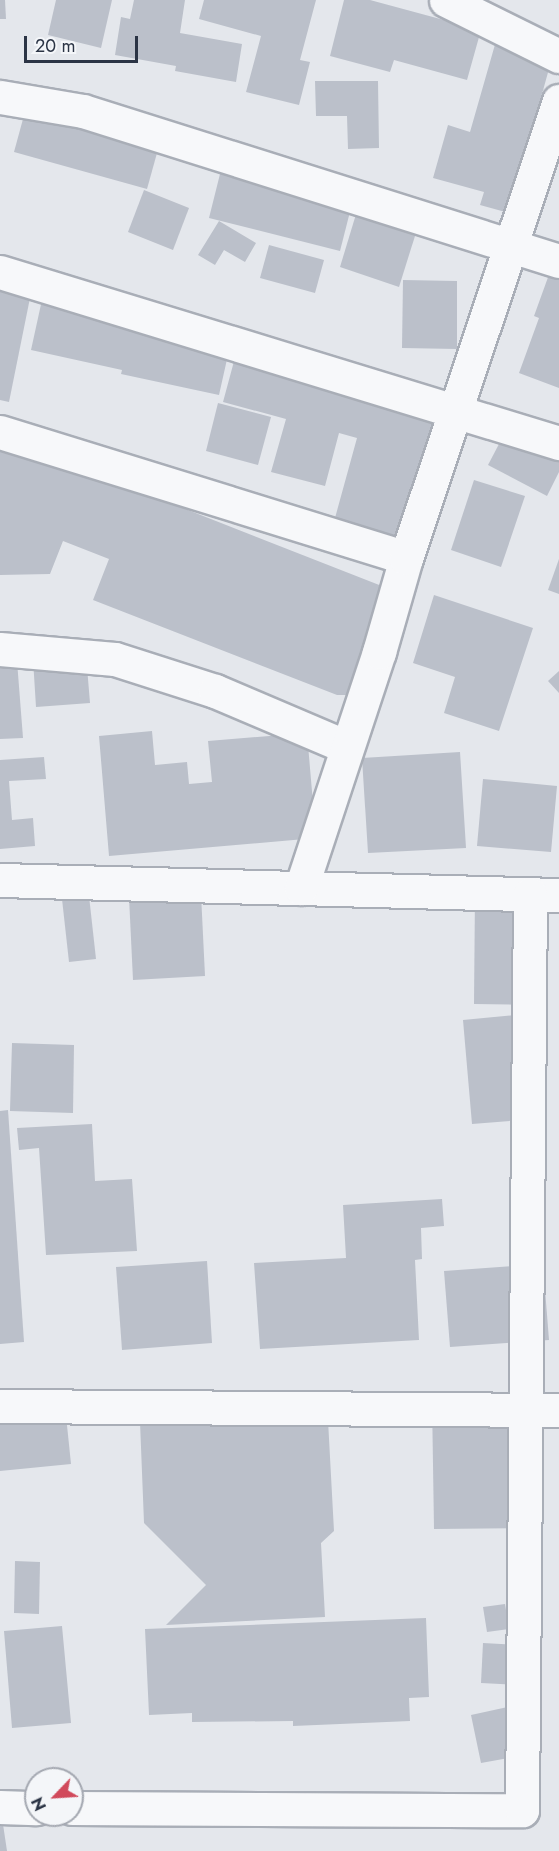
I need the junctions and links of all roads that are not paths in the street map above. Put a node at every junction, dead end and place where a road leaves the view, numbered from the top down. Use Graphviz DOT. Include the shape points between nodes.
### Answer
graph roads {
  1 [pos="446,0"];
  2 [pos="559,56"];
  3 [pos="0,97"];
  4 [pos="559,102"];
  5 [pos="512,244"];
  6 [pos="559,261"];
  7 [pos="0,272"];
  8 [pos="456,412"];
  9 [pos="0,432"];
  10 [pos="559,443"];
  11 [pos="406,558"];
  12 [pos="0,649"];
  13 [pos="347,747"];
  14 [pos="0,880"];
  15 [pos="301,888"];
  16 [pos="544,895"];
  17 [pos="0,1406"];
  18 [pos="524,1410"];
  19 [pos="559,1410"];
  20 [pos="0,1808"];
  21 [pos="24,1808"];
  22 [pos="84,1808"];
  1 -- 2 [label="street"];
  3 -- 5 [label="street" via="83,111"];
  4 -- 5 [label="street"];
  5 -- 6 [label="street"];
  5 -- 8 [label="street"];
  7 -- 8 [label="street"];
  8 -- 10 [label="street"];
  8 -- 11 [label="street"];
  9 -- 11 [label="street"];
  11 -- 13 [label="street"];
  12 -- 13 [label="street" via="115,659 215,691"];
  13 -- 15 [label="street"];
  14 -- 15 [label="street"];
  15 -- 16 [label="street"];
  16 -- 18 [label="street"];
  17 -- 18 [label="street"];
  18 -- 19 [label="street"];
  18 -- 22 [label="street" via="522,1810"];
  20 -- 21 [label="street"];
}
